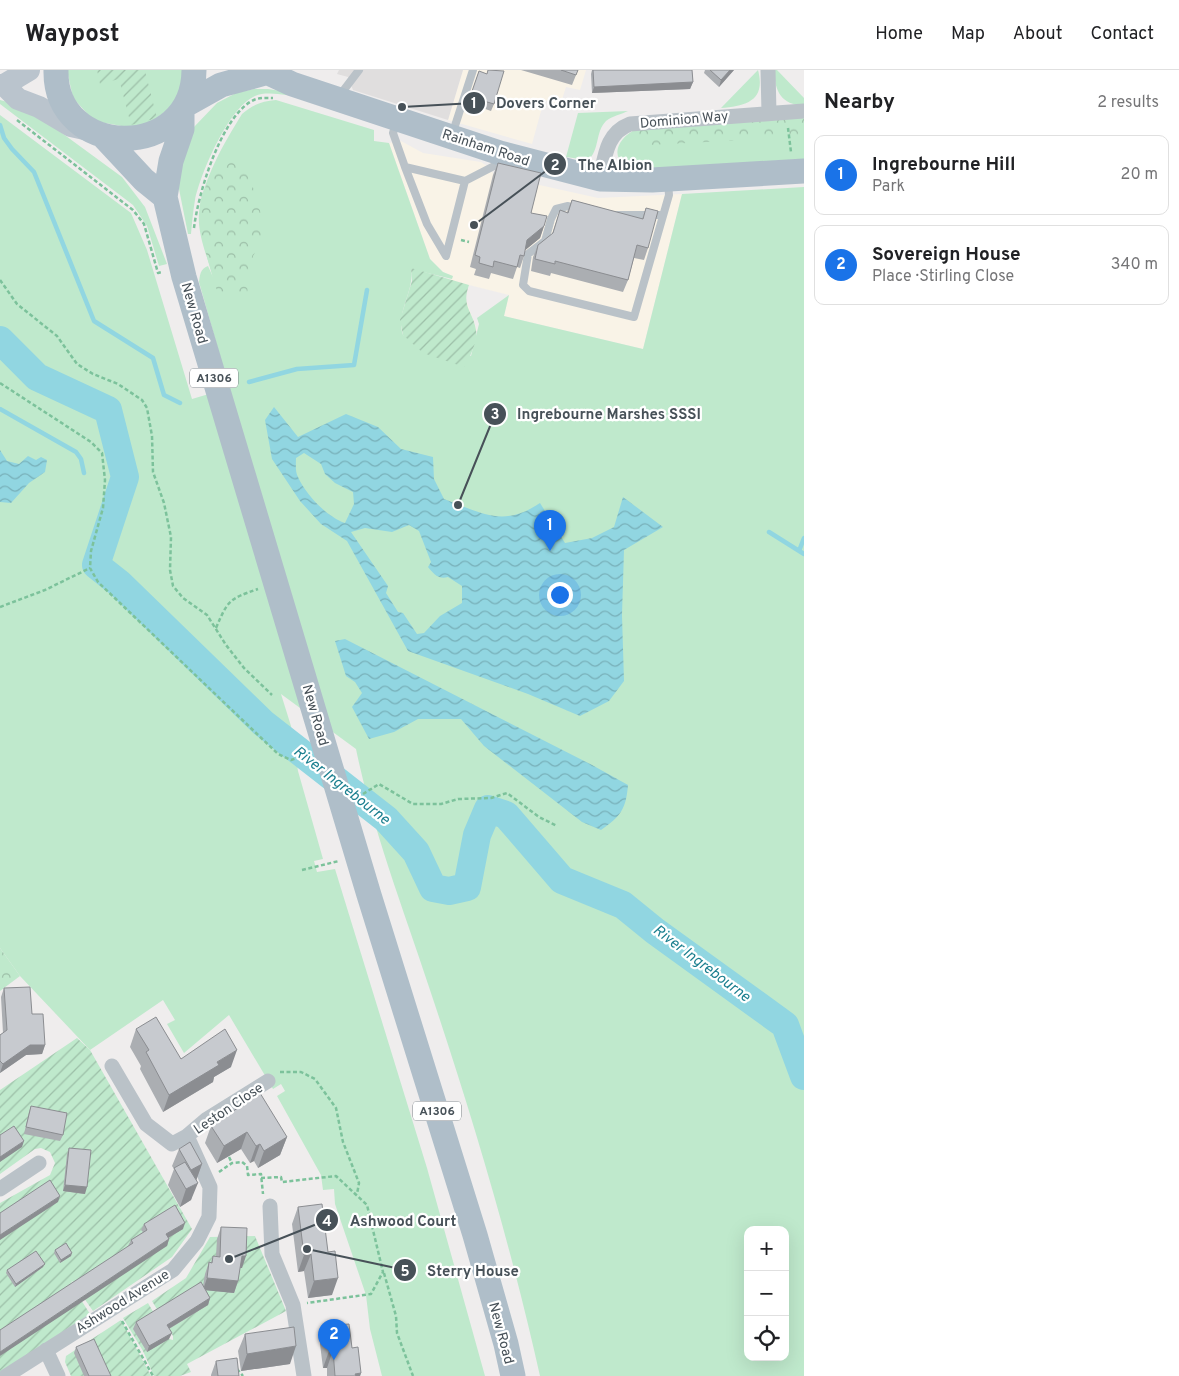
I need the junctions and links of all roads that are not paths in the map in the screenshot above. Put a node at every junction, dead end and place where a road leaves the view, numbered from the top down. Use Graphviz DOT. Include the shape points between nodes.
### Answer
graph roads {
  1 [pos="29,70"];
  2 [pos="56,70"];
  3 [pos="194,70"];
  4 [pos="359,70"];
  5 [pos="473,70"];
  6 [pos="768,70"];
  7 [pos="263,72"];
  8 [pos="2,85"];
  9 [pos="337,99"];
  10 [pos="184,107"];
  11 [pos="804,111"];
  12 [pos="769,113"];
  13 [pos="397,118"];
  14 [pos="96,133"];
  15 [pos="452,137"];
  16 [pos="500,152"];
  17 [pos="798,166"];
  18 [pos="405,167"];
  19 [pos="600,179"];
  20 [pos="668,180"];
  21 [pos="466,181"];
  22 [pos="165,197"];
  23 [pos="584,211"];
  24 [pos="609,215"];
  25 [pos="663,215"];
  26 [pos="112,1066"];
  27 [pos="268,1081"];
  28 [pos="190,1141"];
  29 [pos="39,1163"];
  30 [pos="0,1189"];
  31 [pos="270,1200"];
  32 [pos="46,1350"];
  33 [pos="6,1376"];
  34 [pos="58,1376"];
  35 [pos="304,1376"];
  36 [pos="513,1376"];
  1 -- 8 [label="main road"];
  2 -- 14 [label="main road" via="62,99 73,116"];
  3 -- 10 [label="main road, New Road" via="194,83"];
  4 -- 9 [label="lane"];
  5 -- 15 [label="lane"];
  6 -- 12 [label="street"];
  7 -- 9 [label="main road, Rainham Road"];
  7 -- 10 [label="main road, Rainham Road" via="221,84"];
  8 -- 14 [label="main road" via="18,99 71,126"];
  9 -- 13 [label="main road, Rainham Road"];
  10 -- 14 [label="main road, Rainham Road" via="168,126 150,136 130,140"];
  10 -- 22 [label="main road, New Road / A1306" via="182,129 170,161"];
  11 -- 12 [label="street, Dominion Way"];
  12 -- 19 [label="street, Dominion Way" via="630,124 618,130 609,143"];
  13 -- 15 [label="main road, Rainham Road"];
  13 -- 18 [label="lane" via="393,133"];
  14 -- 22 [label="main road"];
  15 -- 16 [label="main road, Rainham Road"];
  16 -- 19 [label="main road, Rainham Road"];
  16 -- 21 [label="lane" via="496,165"];
  17 -- 20 [label="main road, Rainham Road"];
  18 -- 21 [label="lane"];
  18 -- 21 [label="lane" via="427,224 446,256"];
  19 -- 20 [label="main road, Rainham Road"];
  20 -- 25 [label="lane"];
  22 -- 36 [label="main road, New Road / A1306" via="196,320 475,1234"];
  23 -- 25 [label="lane" via="568,206 556,209 546,241 528,254 523,285 529,291 634,317"];
  24 -- 25 [label="lane"];
  26 -- 28 [label="street, Leston Close" via="146,1124 172,1144"];
  27 -- 28 [label="street, Leston Close" via="207,1119"];
  28 -- 32 [label="street, Ashwood Avenue" via="210,1187 209,1216 197,1241 173,1270"];
  29 -- 30 [label="street"];
  31 -- 35 [label="street" via="272,1254 293,1305"];
  32 -- 33 [label="street, Ashwood Avenue"];
  32 -- 34 [label="street"];
}
